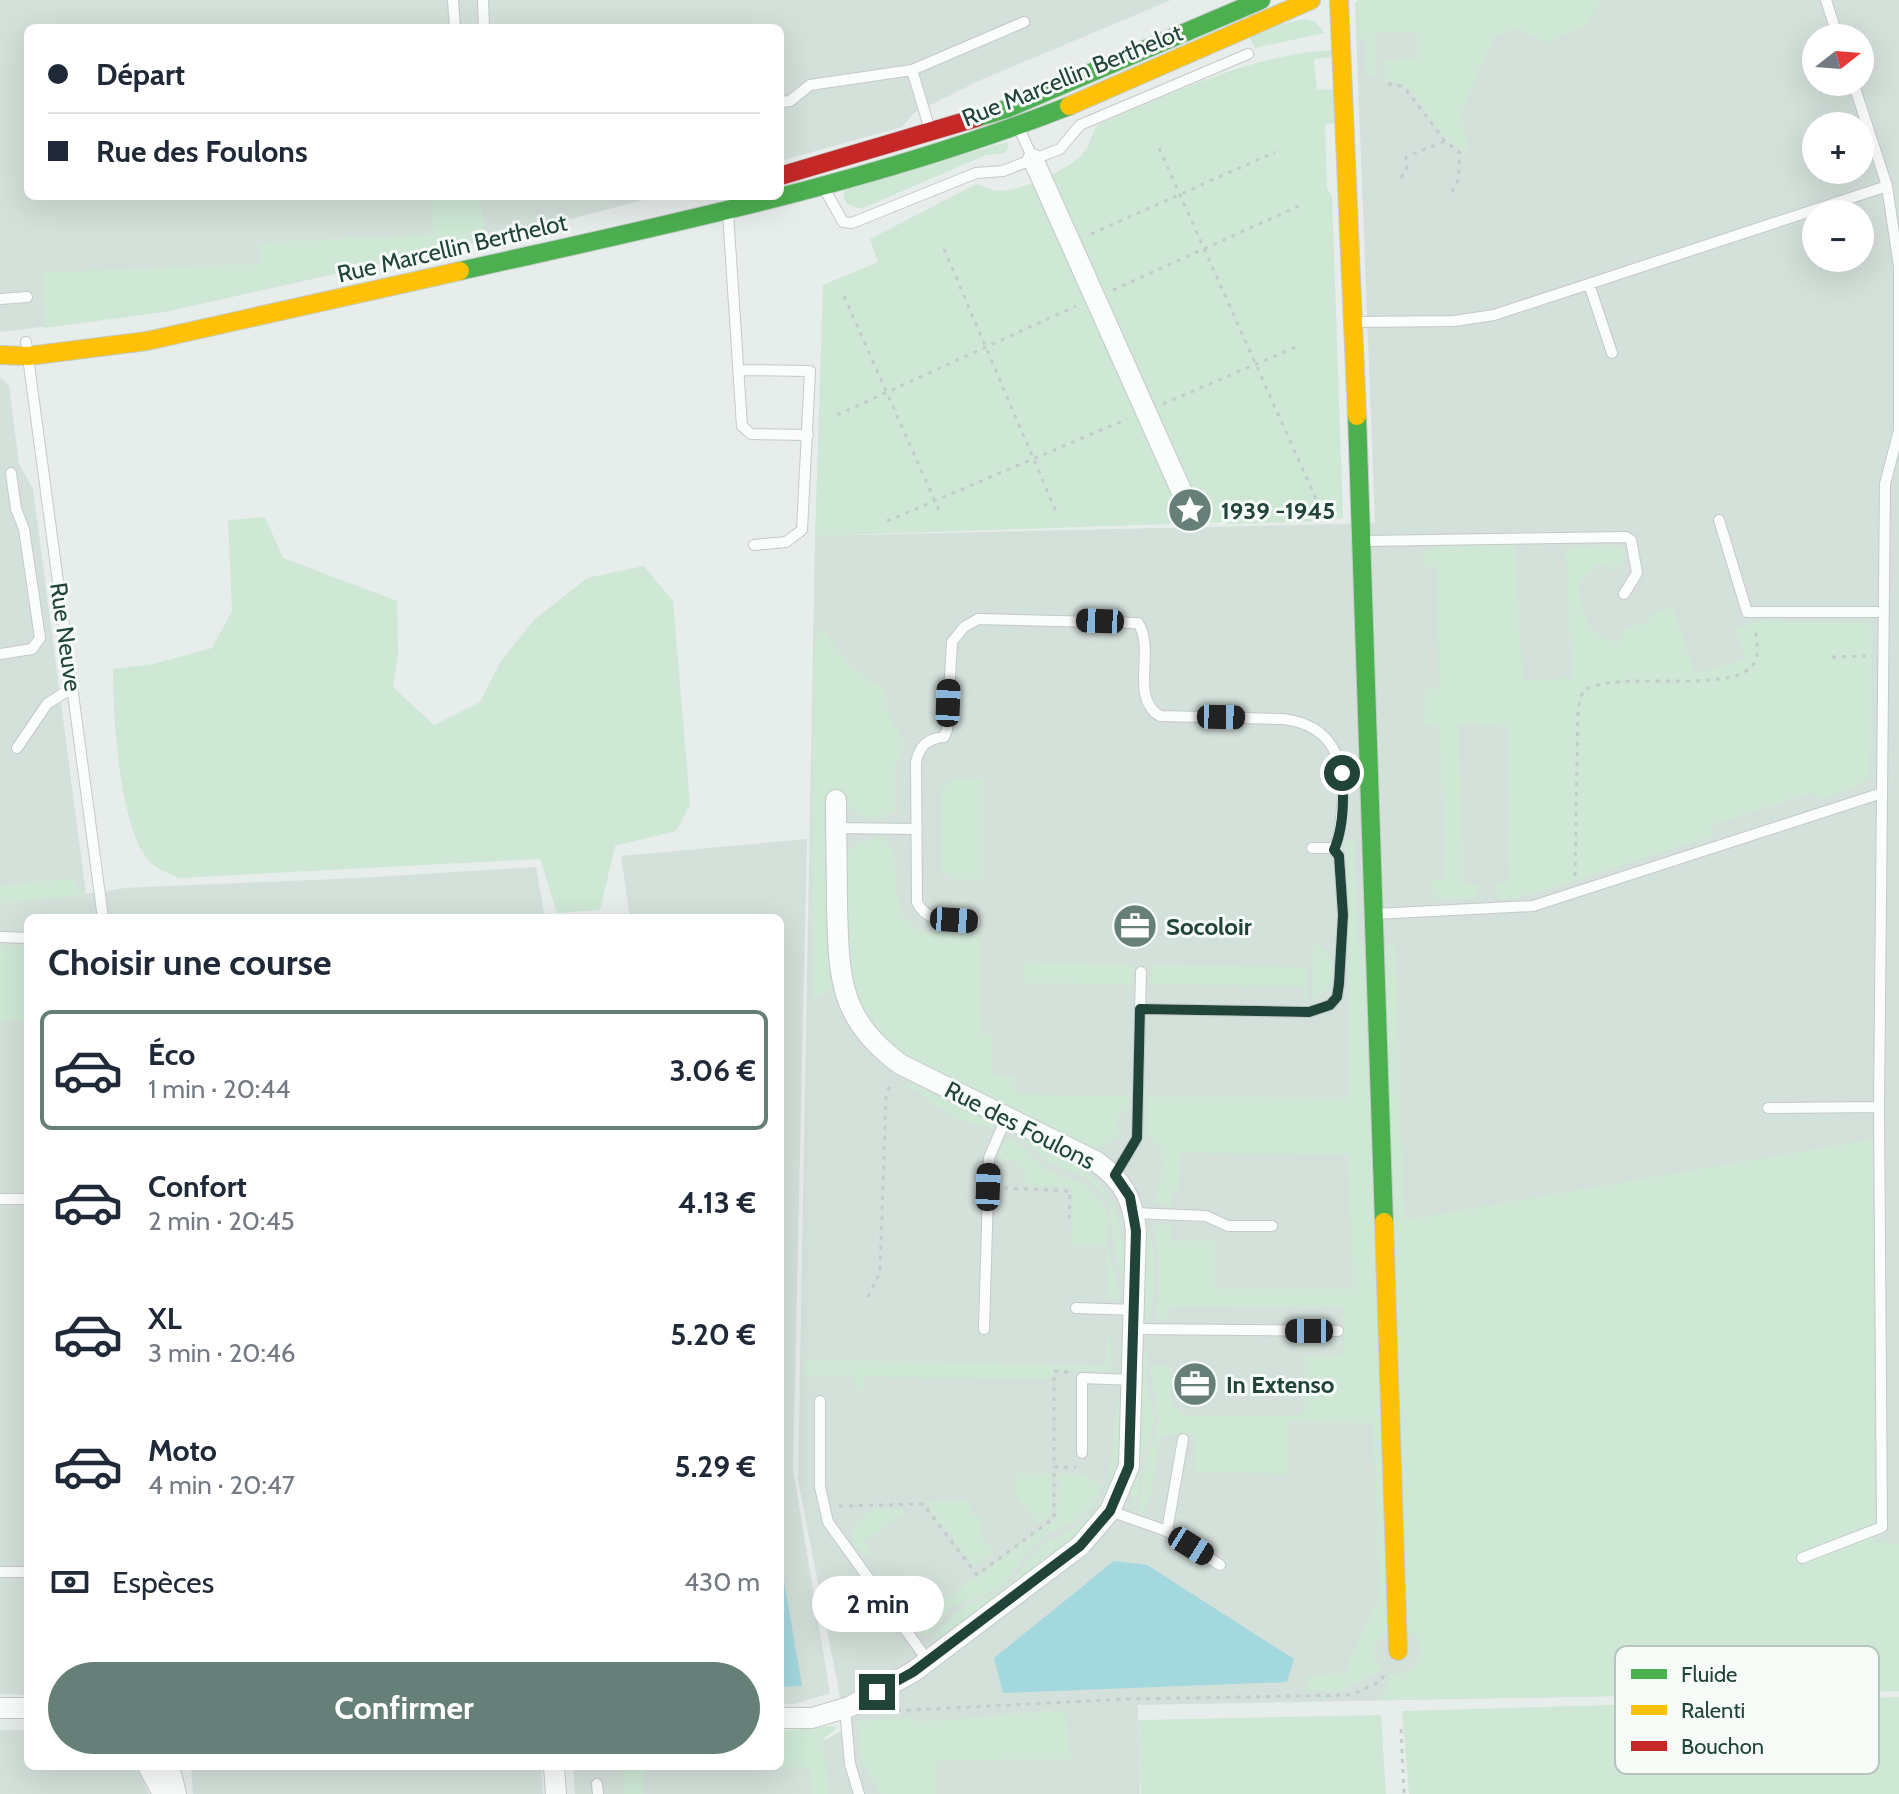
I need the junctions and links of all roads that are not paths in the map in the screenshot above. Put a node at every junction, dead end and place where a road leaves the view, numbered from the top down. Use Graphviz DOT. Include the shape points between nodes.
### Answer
graph roads {
  1 [pos="453,0"];
  2 [pos="483,0"];
  3 [pos="1261,0"];
  4 [pos="1311,0"];
  5 [pos="1339,0"];
  6 [pos="1826,0"];
  7 [pos="1024,22"];
  8 [pos="455,24"];
  9 [pos="484,24"];
  10 [pos="1834,24"];
  11 [pos="1248,54"];
  12 [pos="912,70"];
  13 [pos="1858,96"];
  14 [pos="784,102"];
  15 [pos="1018,126"];
  16 [pos="931,132"];
  17 [pos="1033,159"];
  18 [pos="784,175"];
  19 [pos="1887,186"];
  20 [pos="823,187"];
  21 [pos="784,192"];
  22 [pos="784,195"];
  23 [pos="702,200"];
  24 [pos="763,200"];
  25 [pos="728,211"];
  26 [pos="1589,284"];
  27 [pos="27,297"];
  28 [pos="0,299"];
  29 [pos="1352,322"];
  30 [pos="0,346"];
  31 [pos="27,349"];
  32 [pos="1612,353"];
  33 [pos="0,355"];
  34 [pos="0,362"];
  35 [pos="740,370"];
  36 [pos="34,398"];
  37 [pos="808,435"];
  38 [pos="11,473"];
  39 [pos="1185,499"];
  40 [pos="1719,520"];
  41 [pos="1362,541"];
  42 [pos="754,545"];
  43 [pos="1624,594"];
  44 [pos="1883,612"];
  45 [pos="0,654"];
  46 [pos="73,687"];
  47 [pos="17,748"];
  48 [pos="1882,793"];
  49 [pos="836,800"];
  50 [pos="836,828"];
  51 [pos="917,829"];
  52 [pos="1312,848"];
  53 [pos="1334,850"];
  54 [pos="102,914"];
  55 [pos="1375,914"];
  56 [pos="975,922"];
  57 [pos="0,937"];
  58 [pos="24,938"];
  59 [pos="1141,972"];
  60 [pos="1140,1009"];
  61 [pos="1879,1107"];
  62 [pos="1768,1108"];
  63 [pos="1006,1118"];
  64 [pos="1115,1175"];
  65 [pos="0,1199"];
  66 [pos="24,1199"];
  67 [pos="1134,1213"];
  68 [pos="1272,1226"];
  69 [pos="1076,1308"];
  70 [pos="1135,1320"];
  71 [pos="984,1329"];
  72 [pos="1338,1331"];
  73 [pos="1133,1380"];
  74 [pos="820,1401"];
  75 [pos="1183,1439"];
  76 [pos="1082,1453"];
  77 [pos="1110,1511"];
  78 [pos="1167,1531"];
  79 [pos="1802,1558"];
  80 [pos="1220,1565"];
  81 [pos="0,1572"];
  82 [pos="24,1572"];
  83 [pos="1398,1651"];
  84 [pos="928,1661"];
  85 [pos="0,1708"];
  86 [pos="24,1708"];
  87 [pos="845,1708"];
  88 [pos="784,1718"];
  89 [pos="150,1770"];
  90 [pos="170,1770"];
  91 [pos="554,1770"];
  92 [pos="163,1794"];
  93 [pos="176,1794"];
  94 [pos="556,1794"];
  95 [pos="859,1794"];
  1 -- 8 [label="lane"];
  2 -- 9 [label="lane"];
  3 -- 16 [label="main road, Rue Marcellin Berthelot" via="1020,103"];
  4 -- 15 [label="main road, Rue Marcellin Berthelot"];
  5 -- 29 [label="main road"];
  6 -- 10 [label="lane"];
  7 -- 12 [label="lane"];
  11 -- 17 [label="lane" via="1080,125 1060,149"];
  12 -- 14 [label="lane" via="810,85"];
  12 -- 16 [label="lane"];
  13 -- 19 [label="lane"];
  15 -- 17 [label="lane"];
  15 -- 20 [label="main road, Rue Marcellin Berthelot"];
  16 -- 18 [label="main road, Rue Marcellin Berthelot"];
  16 -- 21 [label="lane" via="928,142 917,148"];
  17 -- 20 [label="lane" via="1003,171 976,173 852,223 843,222"];
  17 -- 39 [label="street"];
  19 -- 26 [label="lane"];
  19 -- 44 [label="lane" via="1899,267 1899,430 1885,484"];
  20 -- 22 [label="main road, Rue Marcellin Berthelot"];
  23 -- 31 [label="main road, Rue Marcellin Berthelot" via="601,230 175,325 135,326"];
  24 -- 25 [label="main road, Rue Marcellin Berthelot"];
  25 -- 31 [label="main road, Rue Marcellin Berthelot" via="147,341"];
  25 -- 35 [label="lane"];
  26 -- 29 [label="lane" via="1470,319"];
  26 -- 32 [label="lane"];
  27 -- 28 [label="lane"];
  29 -- 41 [label="main road"];
  30 -- 31 [label="main road, Rue Marcellin Berthelot"];
  31 -- 33 [label="main road, Rue Marcellin Berthelot"];
  31 -- 36 [label="lane, Rue Neuve"];
  34 -- 36 [label="lane" via="17,368"];
  35 -- 37 [label="lane" via="742,426 751,434"];
  35 -- 37 [label="lane" via="810,371"];
  36 -- 46 [label="lane, Rue Neuve"];
  37 -- 42 [label="lane" via="802,530 786,542"];
  38 -- 45 [label="lane" via="40,638 32,649"];
  40 -- 44 [label="lane" via="1747,612"];
  41 -- 43 [label="lane" via="1626,537 1634,548 1637,573"];
  41 -- 55 [label="main road"];
  44 -- 48 [label="lane"];
  46 -- 47 [label="lane" via="47,704"];
  46 -- 54 [label="lane, Rue Neuve"];
  48 -- 55 [label="lane" via="1533,906"];
  48 -- 61 [label="lane"];
  49 -- 50 [label="street, Rue des Foulons"];
  50 -- 51 [label="lane"];
  50 -- 63 [label="street, Rue des Foulons" via="838,968 855,1016 867,1035 900,1064"];
  51 -- 53 [label="lane" via="919,752 947,730 950,650 964,627 986,618 1129,622 1138,623 1145,637 1144,686 1154,713 1296,720 1330,742 1344,790"];
  51 -- 56 [label="lane" via="919,909 933,919"];
  52 -- 53 [label="lane"];
  53 -- 60 [label="lane" via="1339,856 1343,915 1339,984 1330,1005 1309,1012"];
  55 -- 83 [label="main road"];
  57 -- 58 [label="lane"];
  59 -- 60 [label="lane"];
  60 -- 64 [label="lane" via="1137,1138"];
  61 -- 62 [label="lane"];
  61 -- 79 [label="lane" via="1882,1527"];
  63 -- 64 [label="street, Rue des Foulons"];
  63 -- 71 [label="lane" via="989,1158"];
  64 -- 67 [label="street, Rue des Foulons"];
  65 -- 66 [label="lane"];
  67 -- 68 [label="lane" via="1206,1216 1228,1226"];
  67 -- 70 [label="street, Rue des Foulons"];
  69 -- 70 [label="lane"];
  70 -- 72 [label="lane"];
  70 -- 73 [label="street, Rue des Foulons"];
  73 -- 76 [label="lane" via="1082,1378"];
  73 -- 77 [label="street, Rue des Foulons" via="1129,1466"];
  74 -- 84 [label="lane" via="820,1487 828,1522"];
  75 -- 78 [label="lane"];
  77 -- 78 [label="lane"];
  77 -- 84 [label="street, Rue des Foulons" via="1080,1546"];
  78 -- 80 [label="lane"];
  81 -- 82 [label="lane"];
  84 -- 87 [label="street, Rue des Foulons"];
  85 -- 86 [label="street"];
  87 -- 88 [label="street, Rue des Foulons" via="812,1718"];
  87 -- 95 [label="lane" via="850,1764"];
  89 -- 92 [label="street"];
  90 -- 93 [label="street"];
  91 -- 94 [label="street"];
}
